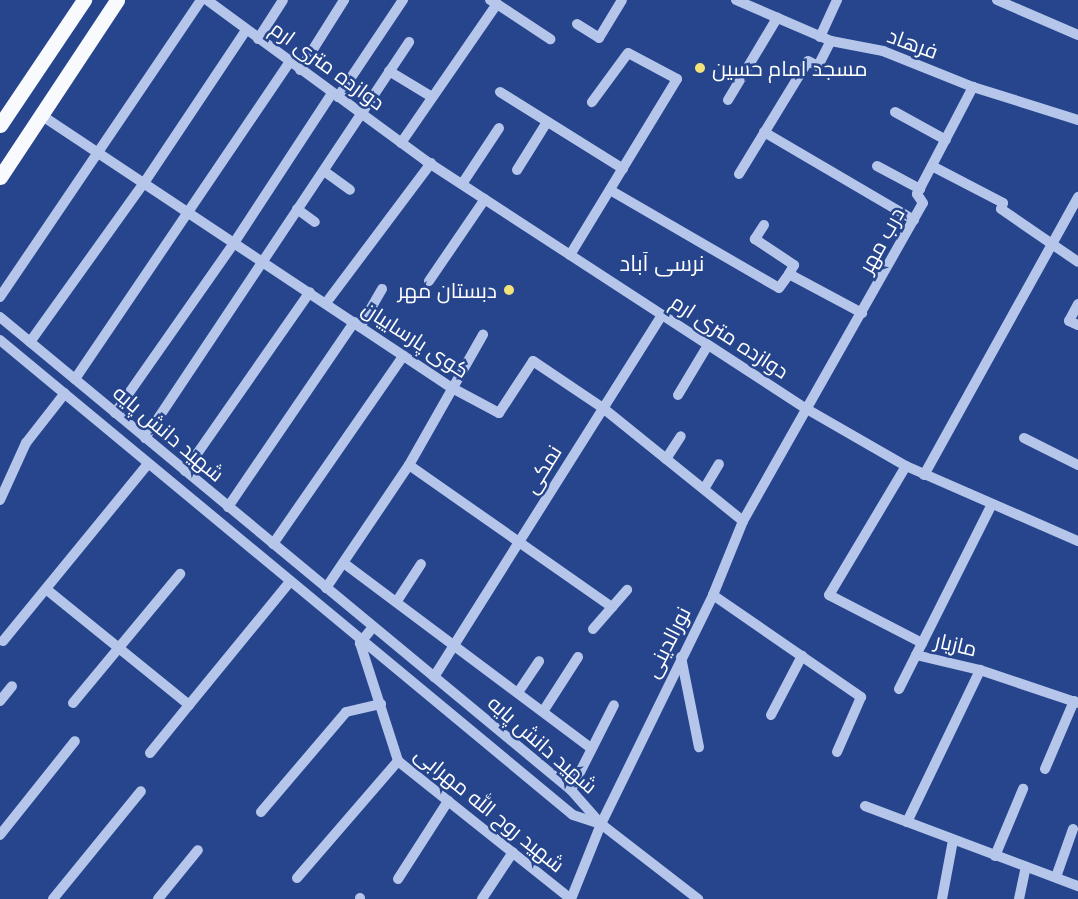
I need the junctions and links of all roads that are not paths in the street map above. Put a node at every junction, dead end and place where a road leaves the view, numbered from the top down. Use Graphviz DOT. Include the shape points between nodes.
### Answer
graph roads {
  1 [pos="84,0"];
  2 [pos="117,0"];
  3 [pos="201,0"];
  4 [pos="283,0"];
  5 [pos="344,0"];
  6 [pos="403,0"];
  7 [pos="622,0"];
  8 [pos="736,0"];
  9 [pos="837,0"];
  10 [pos="997,0"];
  11 [pos="212,2"];
  12 [pos="494,2"];
  13 [pos="777,18"];
  14 [pos="577,24"];
  15 [pos="246,30"];
  16 [pos="1078,35"];
  17 [pos="258,39"];
  18 [pos="550,39"];
  19 [pos="826,39"];
  20 [pos="410,42"];
  21 [pos="290,63"];
  22 [pos="300,70"];
  23 [pos="389,71"];
  24 [pos="973,87"];
  25 [pos="500,92"];
  26 [pos="335,95"];
  27 [pos="432,97"];
  28 [pos="728,100"];
  29 [pos="592,102"];
  30 [pos="895,112"];
  31 [pos="360,113"];
  32 [pos="41,115"];
  33 [pos="1078,120"];
  34 [pos="547,122"];
  35 [pos="0,125"];
  36 [pos="499,128"];
  37 [pos="764,132"];
  38 [pos="946,140"];
  39 [pos="401,142"];
  40 [pos="97,152"];
  41 [pos="431,163"];
  42 [pos="877,166"];
  43 [pos="932,166"];
  44 [pos="623,169"];
  45 [pos="517,170"];
  46 [pos="324,171"];
  47 [pos="740,174"];
  48 [pos="0,177"];
  49 [pos="144,183"];
  50 [pos="462,184"];
  51 [pos="920,189"];
  52 [pos="350,190"];
  53 [pos="610,190"];
  54 [pos="1078,197"];
  55 [pos="484,198"];
  56 [pos="297,209"];
  57 [pos="189,212"];
  58 [pos="914,220"];
  59 [pos="315,222"];
  60 [pos="764,225"];
  61 [pos="234,243"];
  62 [pos="1052,244"];
  63 [pos="570,255"];
  64 [pos="263,262"];
  65 [pos="1078,262"];
  66 [pos="789,274"];
  67 [pos="429,281"];
  68 [pos="382,289"];
  69 [pos="310,292"];
  70 [pos="0,297"];
  71 [pos="326,303"];
  72 [pos="1078,304"];
  73 [pos="862,313"];
  74 [pos="662,315"];
  75 [pos="0,316"];
  76 [pos="357,324"];
  77 [pos="1078,325"];
  78 [pos="483,335"];
  79 [pos="0,340"];
  80 [pos="30,342"];
  81 [pos="708,345"];
  82 [pos="403,356"];
  83 [pos="75,380"];
  84 [pos="454,390"];
  85 [pos="64,393"];
  86 [pos="678,395"];
  87 [pos="603,408"];
  88 [pos="805,408"];
  89 [pos="115,413"];
  90 [pos="681,436"];
  91 [pos="145,438"];
  92 [pos="1024,438"];
  93 [pos="666,459"];
  94 [pos="148,464"];
  95 [pos="719,464"];
  96 [pos="409,465"];
  97 [pos="1078,465"];
  98 [pos="906,466"];
  99 [pos="185,471"];
  100 [pos="924,475"];
  101 [pos="4,485"];
  102 [pos="704,489"];
  103 [pos="0,500"];
  104 [pos="991,506"];
  105 [pos="228,507"];
  106 [pos="743,521"];
  107 [pos="1076,537"];
  108 [pos="518,542"];
  109 [pos="273,544"];
  110 [pos="345,564"];
  111 [pos="421,564"];
  112 [pos="180,574"];
  113 [pos="289,583"];
  114 [pos="326,588"];
  115 [pos="46,589"];
  116 [pos="627,590"];
  117 [pos="713,595"];
  118 [pos="396,601"];
  119 [pos="612,607"];
  120 [pos="373,627"];
  121 [pos="593,629"];
  122 [pos="3,641"];
  123 [pos="360,643"];
  124 [pos="454,643"];
  125 [pos="922,643"];
  126 [pos="119,648"];
  127 [pos="916,655"];
  128 [pos="802,656"];
  129 [pos="578,657"];
  130 [pos="681,657"];
  131 [pos="538,661"];
  132 [pos="980,670"];
  133 [pos="434,677"];
  134 [pos="12,686"];
  135 [pos="899,689"];
  136 [pos="519,691"];
  137 [pos="0,701"];
  138 [pos="1076,702"];
  139 [pos="73,703"];
  140 [pos="381,704"];
  141 [pos="189,705"];
  142 [pos="614,705"];
  143 [pos="544,710"];
  144 [pos="771,715"];
  145 [pos="75,741"];
  146 [pos="699,747"];
  147 [pos="591,748"];
  148 [pos="837,752"];
  149 [pos="150,753"];
  150 [pos="398,761"];
  151 [pos="1045,769"];
  152 [pos="1023,789"];
  153 [pos="571,790"];
  154 [pos="141,791"];
  155 [pos="448,801"];
  156 [pos="865,806"];
  157 [pos="261,812"];
  158 [pos="908,822"];
  159 [pos="601,824"];
  160 [pos="1073,829"];
  161 [pos="0,835"];
  162 [pos="953,840"];
  163 [pos="198,850"];
  164 [pos="513,852"];
  165 [pos="995,856"];
  166 [pos="1026,867"];
  167 [pos="1056,877"];
  168 [pos="297,878"];
  169 [pos="398,879"];
  170 [pos="1078,886"];
  171 [pos="53,899"];
  172 [pos="158,899"];
  173 [pos="482,899"];
  174 [pos="571,899"];
  175 [pos="698,899"];
  176 [pos="942,899"];
  177 [pos="1019,899"];
  1 -- 35 [label="main road"];
  2 -- 32 [label="main road"];
  3 -- 40 [label="street"];
  4 -- 17 [label="street"];
  5 -- 22 [label="street"];
  6 -- 26 [label="street"];
  7 -- 14 [label="street" via="599,38"];
  8 -- 13 [label="street, فرهاد"];
  9 -- 19 [label="street"];
  10 -- 16 [label="street"];
  11 -- 15 [label="street, دوازده متری ارم"];
  12 -- 18 [label="street"];
  12 -- 27 [label="street"];
  13 -- 19 [label="street, فرهاد"];
  13 -- 28 [label="street"];
  15 -- 17 [label="street, دوازده متری ارم"];
  15 -- 49 [label="street"];
  17 -- 21 [label="street, دوازده متری ارم"];
  19 -- 24 [label="street, فرهاد" via="883,51"];
  19 -- 37 [label="street" via="818,66 808,61"];
  20 -- 23 [label="street"];
  21 -- 22 [label="street, دوازده متری ارم"];
  21 -- 57 [label="street"];
  22 -- 26 [label="street, دوازده متری ارم"];
  23 -- 27 [label="street"];
  23 -- 31 [label="street"];
  24 -- 33 [label="street, فرهاد"];
  24 -- 38 [label="street, درب مهر"];
  25 -- 34 [label="street"];
  26 -- 31 [label="street, دوازده متری ارم"];
  26 -- 61 [label="street"];
  27 -- 39 [label="street"];
  29 -- 44 [label="street" via="628,53 677,80"];
  30 -- 38 [label="street"];
  31 -- 39 [label="street, دوازده متری ارم"];
  31 -- 46 [label="street"];
  32 -- 40 [label="street, کوی پارساییان"];
  32 -- 48 [label="main road"];
  34 -- 44 [label="street"];
  34 -- 45 [label="street"];
  36 -- 50 [label="street"];
  37 -- 47 [label="street"];
  37 -- 58 [label="street"];
  38 -- 43 [label="street, درب مهر"];
  39 -- 41 [label="street, دوازده متری ارم"];
  40 -- 49 [label="street, کوی پارساییان"];
  40 -- 70 [label="street"];
  41 -- 50 [label="street, دوازده متری ارم"];
  41 -- 71 [label="street"];
  42 -- 51 [label="street"];
  43 -- 51 [label="street, درب مهر"];
  43 -- 62 [label="street" via="1003,203 1001,209"];
  44 -- 53 [label="street"];
  46 -- 52 [label="street"];
  46 -- 56 [label="street"];
  49 -- 57 [label="street, کوی پارساییان"];
  49 -- 80 [label="street"];
  50 -- 55 [label="street, دوازده متری ارم"];
  51 -- 58 [label="street, درب مهر" via="917,194 923,203"];
  53 -- 63 [label="street"];
  53 -- 66 [label="street" via="779,288"];
  54 -- 62 [label="street"];
  55 -- 63 [label="street, دوازده متری ارم"];
  55 -- 67 [label="street"];
  56 -- 59 [label="street"];
  56 -- 64 [label="street"];
  57 -- 61 [label="street, کوی پارساییان"];
  57 -- 83 [label="street"];
  58 -- 73 [label="street, درب مهر"];
  60 -- 66 [label="street" via="755,239 794,265"];
  61 -- 64 [label="street, کوی پارساییان"];
  61 -- 89 [label="street"];
  62 -- 65 [label="street"];
  62 -- 100 [label="street"];
  63 -- 74 [label="street, دوازده متری ارم"];
  64 -- 69 [label="street, کوی پارساییان"];
  64 -- 91 [label="street"];
  66 -- 73 [label="street"];
  68 -- 76 [label="street"];
  69 -- 71 [label="street, کوی پارساییان"];
  69 -- 99 [label="street"];
  71 -- 76 [label="street, کوی پارساییان"];
  72 -- 77 [label="street" via="1069,321"];
  73 -- 88 [label="street, درب مهر"];
  74 -- 81 [label="street, دوازده متری ارم"];
  74 -- 87 [label="street, نمکی"];
  75 -- 80 [label="street, شهید دانش پایه"];
  76 -- 82 [label="street, کوی پارساییان"];
  76 -- 105 [label="street"];
  78 -- 84 [label="street"];
  79 -- 85 [label="street, شهید دانش پایه"];
  80 -- 83 [label="street, شهید دانش پایه"];
  81 -- 86 [label="street"];
  81 -- 88 [label="street, دوازده متری ارم"];
  82 -- 84 [label="street, کوی پارساییان"];
  82 -- 109 [label="street"];
  83 -- 89 [label="street, شهید دانش پایه"];
  84 -- 87 [label="street, کوی پارساییان" via="500,413 533,361"];
  84 -- 96 [label="street"];
  85 -- 94 [label="street, شهید دانش پایه"];
  85 -- 101 [label="street" via="26,443"];
  87 -- 93 [label="street, کوی پارساییان"];
  87 -- 108 [label="street, نمکی"];
  88 -- 98 [label="street, دوازده متری ارم"];
  88 -- 106 [label="street, نورالدینی"];
  89 -- 91 [label="street, شهید دانش پایه"];
  90 -- 93 [label="street"];
  91 -- 99 [label="street, شهید دانش پایه"];
  92 -- 97 [label="street"];
  93 -- 102 [label="street, کوی پارساییان"];
  94 -- 113 [label="street, شهید دانش پایه"];
  94 -- 115 [label="street"];
  95 -- 102 [label="street"];
  96 -- 108 [label="street"];
  96 -- 110 [label="street"];
  98 -- 100 [label="street, دوازده متری ارم"];
  98 -- 125 [label="street" via="830,595"];
  99 -- 105 [label="street, شهید دانش پایه"];
  100 -- 104 [label="street, دوازده متری ارم"];
  101 -- 103 [label="street"];
  102 -- 106 [label="street, کوی پارساییان"];
  104 -- 107 [label="street, دوازده متری ارم"];
  104 -- 125 [label="street, مازیار"];
  105 -- 109 [label="street, شهید دانش پایه"];
  106 -- 117 [label="street, نورالدینی"];
  108 -- 119 [label="street"];
  108 -- 124 [label="street, نمکی"];
  109 -- 114 [label="street, شهید دانش پایه"];
  110 -- 114 [label="street"];
  110 -- 118 [label="street"];
  111 -- 118 [label="street"];
  112 -- 126 [label="street"];
  113 -- 123 [label="street, شهید دانش پایه"];
  113 -- 141 [label="street"];
  114 -- 120 [label="street, شهید دانش پایه"];
  115 -- 122 [label="street"];
  115 -- 126 [label="street"];
  116 -- 119 [label="street"];
  117 -- 128 [label="street"];
  117 -- 130 [label="street, نورالدینی"];
  118 -- 124 [label="street"];
  119 -- 121 [label="street"];
  120 -- 123 [label="street"];
  120 -- 133 [label="street, شهید دانش پایه"];
  123 -- 140 [label="street, شهید روح الله مهرابی"];
  123 -- 159 [label="street, شهید دانش پایه" via="573,815"];
  124 -- 133 [label="street, نمکی"];
  124 -- 136 [label="street"];
  125 -- 127 [label="street, مازیار"];
  126 -- 139 [label="street"];
  126 -- 141 [label="street"];
  127 -- 132 [label="street, مازیار"];
  127 -- 135 [label="street"];
  128 -- 144 [label="street"];
  128 -- 148 [label="street" via="861,697"];
  129 -- 143 [label="street"];
  130 -- 146 [label="street"];
  130 -- 159 [label="street, نورالدینی"];
  131 -- 136 [label="street"];
  132 -- 138 [label="street, مازیار"];
  132 -- 158 [label="street"];
  133 -- 153 [label="street, شهید دانش پایه"];
  134 -- 137 [label="street"];
  136 -- 143 [label="street"];
  138 -- 151 [label="street"];
  140 -- 150 [label="street, شهید روح الله مهرابی"];
  140 -- 157 [label="street" via="345,712"];
  141 -- 149 [label="street"];
  142 -- 147 [label="street"];
  143 -- 147 [label="street"];
  145 -- 161 [label="street"];
  147 -- 153 [label="street"];
  150 -- 155 [label="street, شهید روح الله مهرابی"];
  150 -- 168 [label="street"];
  152 -- 165 [label="street"];
  153 -- 159 [label="street, شهید دانش پایه"];
  154 -- 171 [label="street"];
  155 -- 164 [label="street, شهید روح الله مهرابی"];
  155 -- 169 [label="street"];
  156 -- 158 [label="street"];
  158 -- 162 [label="street"];
  159 -- 174 [label="street, نورالدینی"];
  159 -- 175 [label="street"];
  160 -- 167 [label="street"];
  162 -- 165 [label="street"];
  162 -- 176 [label="street"];
  163 -- 172 [label="street"];
  164 -- 173 [label="street"];
  164 -- 174 [label="street, شهید روح الله مهرابی"];
  165 -- 166 [label="street"];
  166 -- 167 [label="street"];
  166 -- 177 [label="street"];
  167 -- 170 [label="street"];
}
